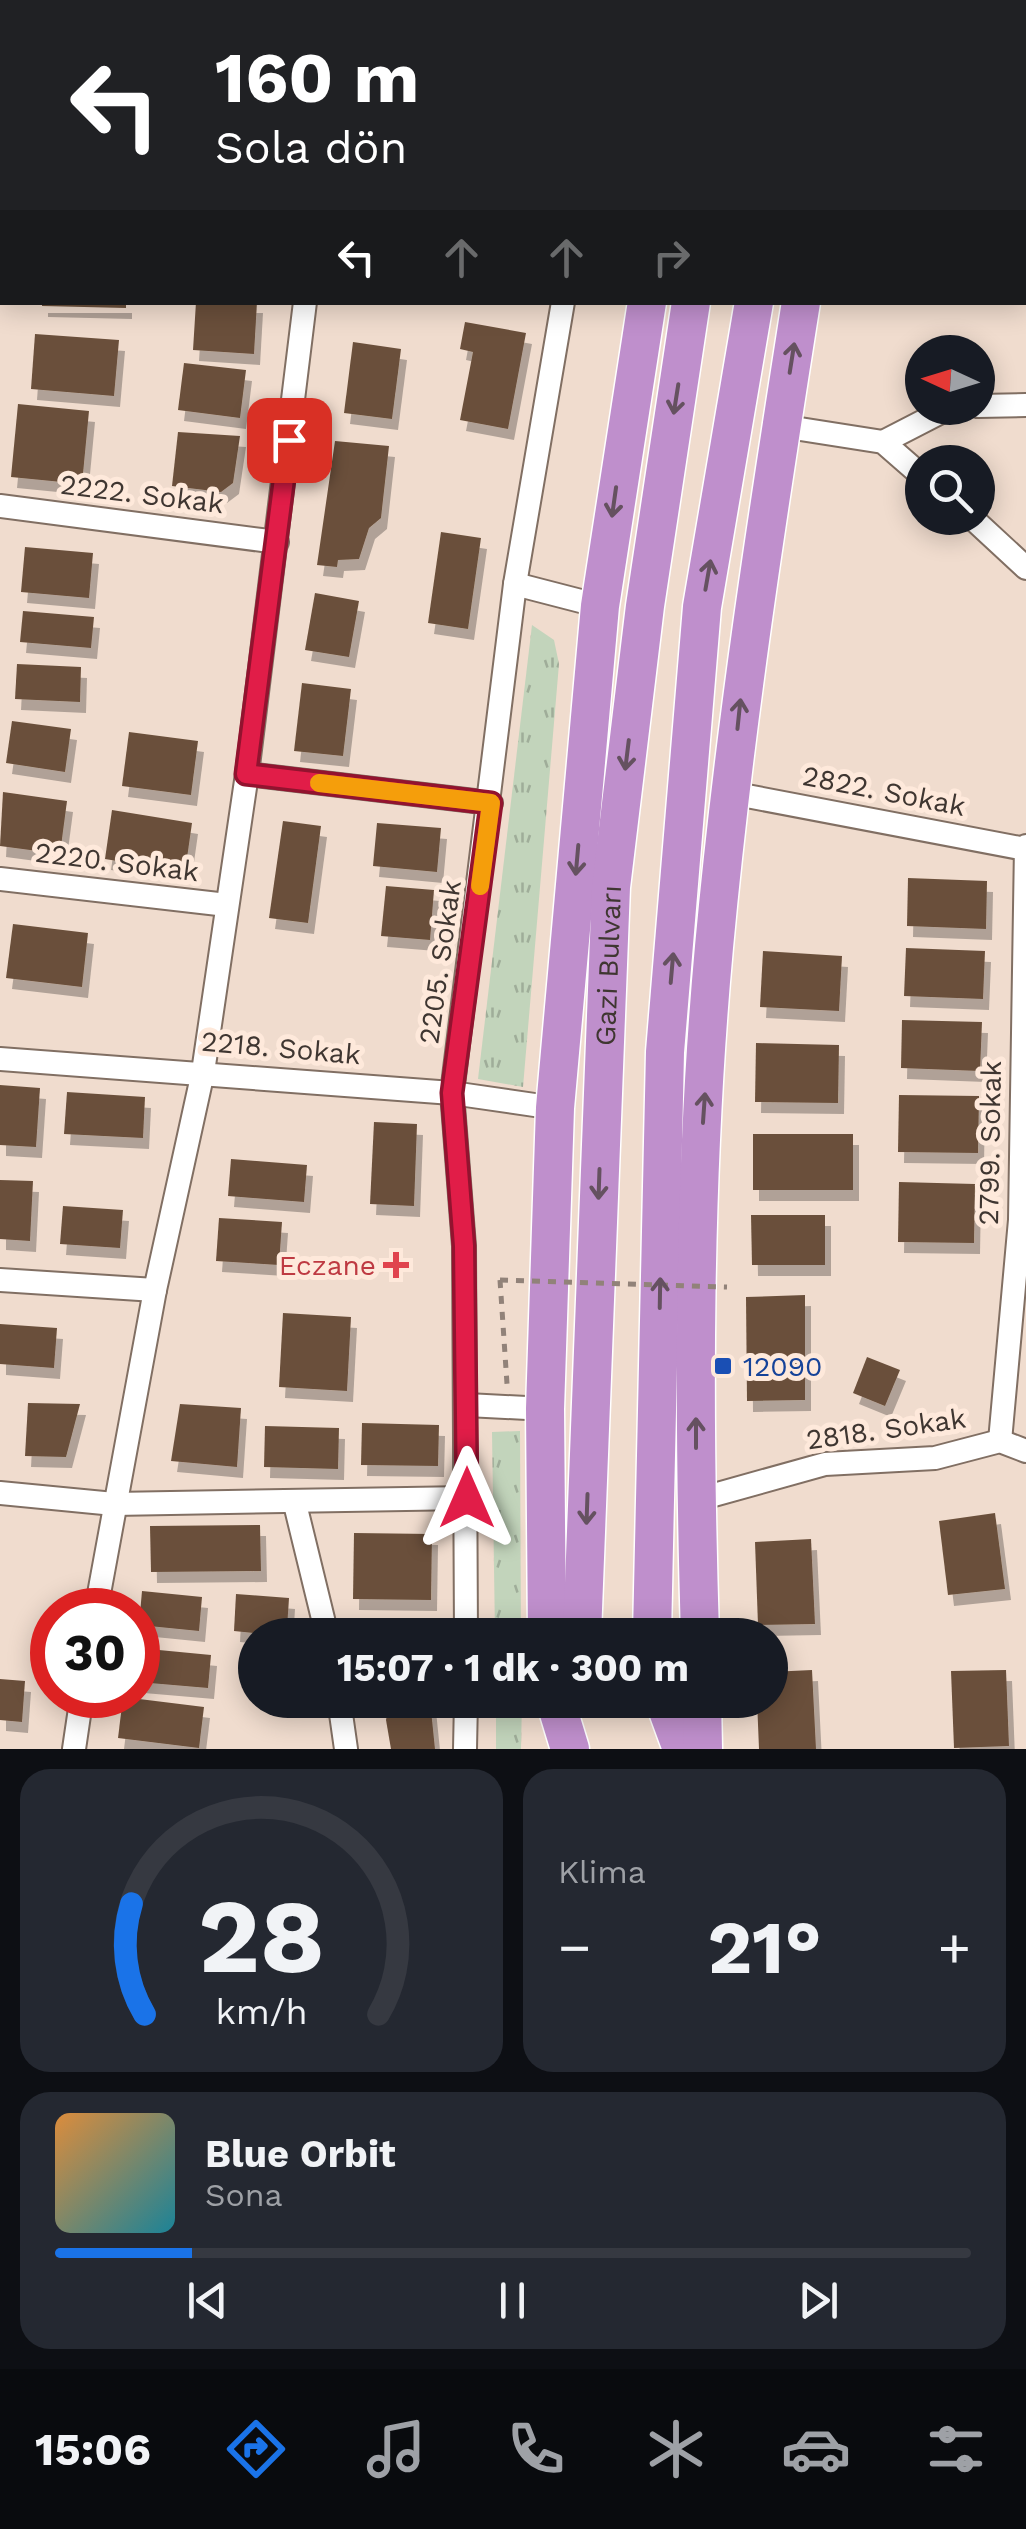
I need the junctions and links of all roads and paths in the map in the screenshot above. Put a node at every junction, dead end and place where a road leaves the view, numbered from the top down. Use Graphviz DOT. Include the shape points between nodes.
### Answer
graph roads {
  1 [pos="304,305"];
  2 [pos="562,305"];
  3 [pos="647,305"];
  4 [pos="691,305"];
  5 [pos="753,305"];
  6 [pos="801,305"];
  7 [pos="1026,405"];
  8 [pos="995,406"];
  9 [pos="916,425"];
  10 [pos="782,426"];
  11 [pos="883,442"];
  12 [pos="905,461"];
  13 [pos="0,506"];
  14 [pos="990,535"];
  15 [pos="277,542"];
  16 [pos="1026,568"];
  17 [pos="515,584"];
  18 [pos="600,606"];
  19 [pos="246,774"];
  20 [pos="731,792"];
  21 [pos="491,803"];
  22 [pos="1026,848"];
  23 [pos="0,879"];
  24 [pos="227,905"];
  25 [pos="1024,1041"];
  26 [pos="0,1059"];
  27 [pos="204,1072"];
  28 [pos="452,1093"];
  29 [pos="556,1108"];
  30 [pos="0,1280"];
  31 [pos="727,1286"];
  32 [pos="155,1290"];
  33 [pos="467,1405"];
  34 [pos="526,1408"];
  35 [pos="1000,1441"];
  36 [pos="1026,1451"];
  37 [pos="0,1493"];
  38 [pos="467,1498"];
  39 [pos="696,1500"];
  40 [pos="114,1504"];
  41 [pos="294,1504"];
  42 [pos="100,1588"];
  43 [pos="323,1618"];
  44 [pos="466,1618"];
  45 [pos="545,1618"];
  46 [pos="583,1618"];
  47 [pos="656,1618"];
  48 [pos="661,1618"];
  49 [pos="699,1618"];
  50 [pos="79,1718"];
  51 [pos="341,1718"];
  52 [pos="466,1718"];
  53 [pos="551,1718"];
  54 [pos="559,1718"];
  55 [pos="583,1718"];
  56 [pos="653,1718"];
  57 [pos="671,1718"];
  58 [pos="703,1718"];
  59 [pos="74,1749"];
  60 [pos="346,1749"];
  61 [pos="466,1749"];
  62 [pos="549,1749"];
  63 [pos="570,1749"];
  64 [pos="584,1749"];
  65 [pos="654,1749"];
  66 [pos="682,1749"];
  67 [pos="704,1749"];
  1 -- 15 [label="street"];
  2 -- 17 [label="street, 2205. Sokak"];
  3 -- 18 [label="highway, one-way"];
  4 -- 46 [label="highway, Gazi Bulvarı, one-way" via="611,887"];
  47 -- 5 [label="highway, one-way" via="665,1052 702,607"];
  10 -- 6 [label="highway, one-way"];
  7 -- 8 [label="street"];
  9 -- 11 [label="street"];
  10 -- 11 [label="street"];
  20 -- 10 [label="highway, one-way"];
  11 -- 12 [label="street"];
  13 -- 15 [label="street, 2222. Sokak"];
  14 -- 16 [label="street"];
  15 -- 19 [label="street"];
  17 -- 18 [label="street"];
  17 -- 21 [label="street, 2205. Sokak"];
  18 -- 29 [label="highway, one-way"];
  19 -- 21 [label="street"];
  19 -- 24 [label="street"];
  20 -- 22 [label="street, 2822. Sokak"];
  39 -- 20 [label="highway, one-way" via="698,1184"];
  21 -- 28 [label="street, 2205. Sokak"];
  22 -- 25 [label="street, 2799. Sokak"];
  23 -- 24 [label="street, 2220. Sokak"];
  24 -- 27 [label="street"];
  25 -- 35 [label="street, 2799. Sokak" via="1020,1220"];
  26 -- 27 [label="street, 2218. Sokak"];
  27 -- 28 [label="street, 2218. Sokak"];
  27 -- 32 [label="street"];
  28 -- 29 [label="street, 2218. Sokak"];
  28 -- 33 [label="street, 2205. Sokak"];
  29 -- 34 [label="highway"];
  30 -- 32 [label="street"];
  31 -- 34 [label="path, bridge" via="500,1280"];
  32 -- 40 [label="street"];
  33 -- 34 [label="street"];
  33 -- 38 [label="street, 2205. Sokak"];
  34 -- 45 [label="highway"];
  35 -- 36 [label="street, 2818. Sokak"];
  35 -- 39 [label="street, 2818. Sokak" via="935,1458 826,1464"];
  37 -- 40 [label="street"];
  38 -- 41 [label="street"];
  38 -- 44 [label="street, 2205. Sokak"];
  39 -- 48 [label="highway"];
  39 -- 49 [label="highway"];
  40 -- 41 [label="street"];
  40 -- 42 [label="street"];
  41 -- 43 [label="street"];
  50 -- 59 [label="street"];
  51 -- 60 [label="street"];
  52 -- 61 [label="street"];
  53 -- 62 [label="highway"];
  54 -- 63 [label="highway"];
  55 -- 64 [label="highway"];
  56 -- 65 [label="highway"];
  57 -- 66 [label="highway"];
  58 -- 67 [label="highway"];
}
